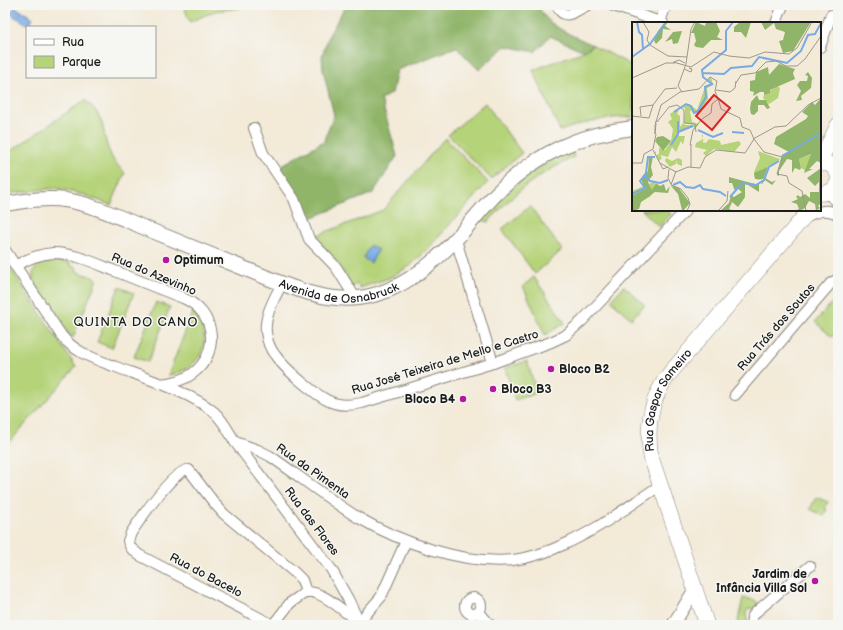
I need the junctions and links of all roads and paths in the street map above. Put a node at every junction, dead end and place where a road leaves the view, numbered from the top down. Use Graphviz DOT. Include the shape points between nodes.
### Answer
graph roads {
  1 [pos="557,5"];
  2 [pos="588,5"];
  3 [pos="611,5"];
  4 [pos="666,5"];
  5 [pos="783,5"];
  6 [pos="831,15"];
  7 [pos="662,22"];
  8 [pos="776,22"];
  9 [pos="821,44"];
  10 [pos="838,125"];
  11 [pos="254,128"];
  12 [pos="632,128"];
  13 [pos="821,160"];
  14 [pos="821,162"];
  15 [pos="838,172"];
  16 [pos="825,196"];
  17 [pos="5,204"];
  18 [pos="685,211"];
  19 [pos="805,213"];
  20 [pos="838,215"];
  21 [pos="456,240"];
  22 [pos="5,250"];
  23 [pos="15,266"];
  24 [pos="838,279"];
  25 [pos="282,283"];
  26 [pos="356,298"];
  27 [pos="493,363"];
  28 [pos="160,384"];
  29 [pos="735,395"];
  30 [pos="235,442"];
  31 [pos="661,485"];
  32 [pos="406,541"];
  33 [pos="810,566"];
  34 [pos="695,589"];
  35 [pos="306,592"];
  36 [pos="479,612"];
  37 [pos="360,624"];
  38 [pos="273,625"];
  39 [pos="490,625"];
  40 [pos="673,625"];
  41 [pos="707,625"];
  42 [pos="752,625"];
  1 -- 2 [label="street" via="560,11 567,14 575,13"];
  3 -- 7 [label="street"];
  4 -- 7 [label="street"];
  5 -- 8 [label="street"];
  6 -- 9 [label="street"];
  10 -- 13 [label="main road"];
  11 -- 26 [label="street" via="263,153 294,199 309,239 336,268"];
  12 -- 21 [label="main road, Avenida de Osnabruck" via="576,141 536,160 499,191"];
  14 -- 15 [label="main road" via="831,165"];
  15 -- 16 [label="main road" via="834,188"];
  17 -- 25 [label="main road, Avenida de Osnabruck" via="52,199 72,201 112,214"];
  18 -- 27 [label="street, Rua José Teixeira de Mello e Castro" via="570,332 551,342"];
  19 -- 20 [label="street" via="823,211"];
  19 -- 31 [label="main road, Rua Gaspar Sameiro" via="658,390 649,434 651,458"];
  21 -- 26 [label="main road, Avenida de Osnabruck" via="424,269 402,284 380,294"];
  21 -- 27 [label="street"];
  22 -- 23 [label="street"];
  23 -- 28 [label="street" via="70,345 90,357"];
  23 -- 28 [label="street, Rua do Azevinho" via="33,257 59,253 92,262 195,304 204,314 210,328 211,346 208,356 192,375 176,382"];
  24 -- 29 [label="street, Rua Trás dos Soutos" via="831,283"];
  25 -- 26 [label="main road, Avenida de Osnabruck" via="317,295"];
  25 -- 27 [label="street, Rua José Teixeira de Mello e Castro" via="266,322 266,332 272,351 291,372 322,397 336,404 362,403"];
  28 -- 30 [label="street" via="198,401 213,412"];
  30 -- 32 [label="street, Rua da Pimenta" via="264,452 357,516"];
  30 -- 37 [label="street, Rua das Flores" via="331,569"];
  31 -- 32 [label="street, Rua da Pimenta" via="590,532 565,545 514,560 472,559"];
  31 -- 34 [label="main road, Rua Gaspar Sameiro"];
  32 -- 37 [label="street" via="382,595"];
  33 -- 42 [label="street" via="756,612 752,618"];
  34 -- 40 [label="street"];
  34 -- 41 [label="main road, Rua Gaspar Sameiro"];
  35 -- 37 [label="street" via="318,594"];
  35 -- 38 [label="street" via="290,603"];
  35 -- 38 [label="street, Rua do Bacelo" via="302,580 224,514 189,470 183,470 164,489 131,533 129,545 139,555"];
  36 -- 39 [label="street"];
}
